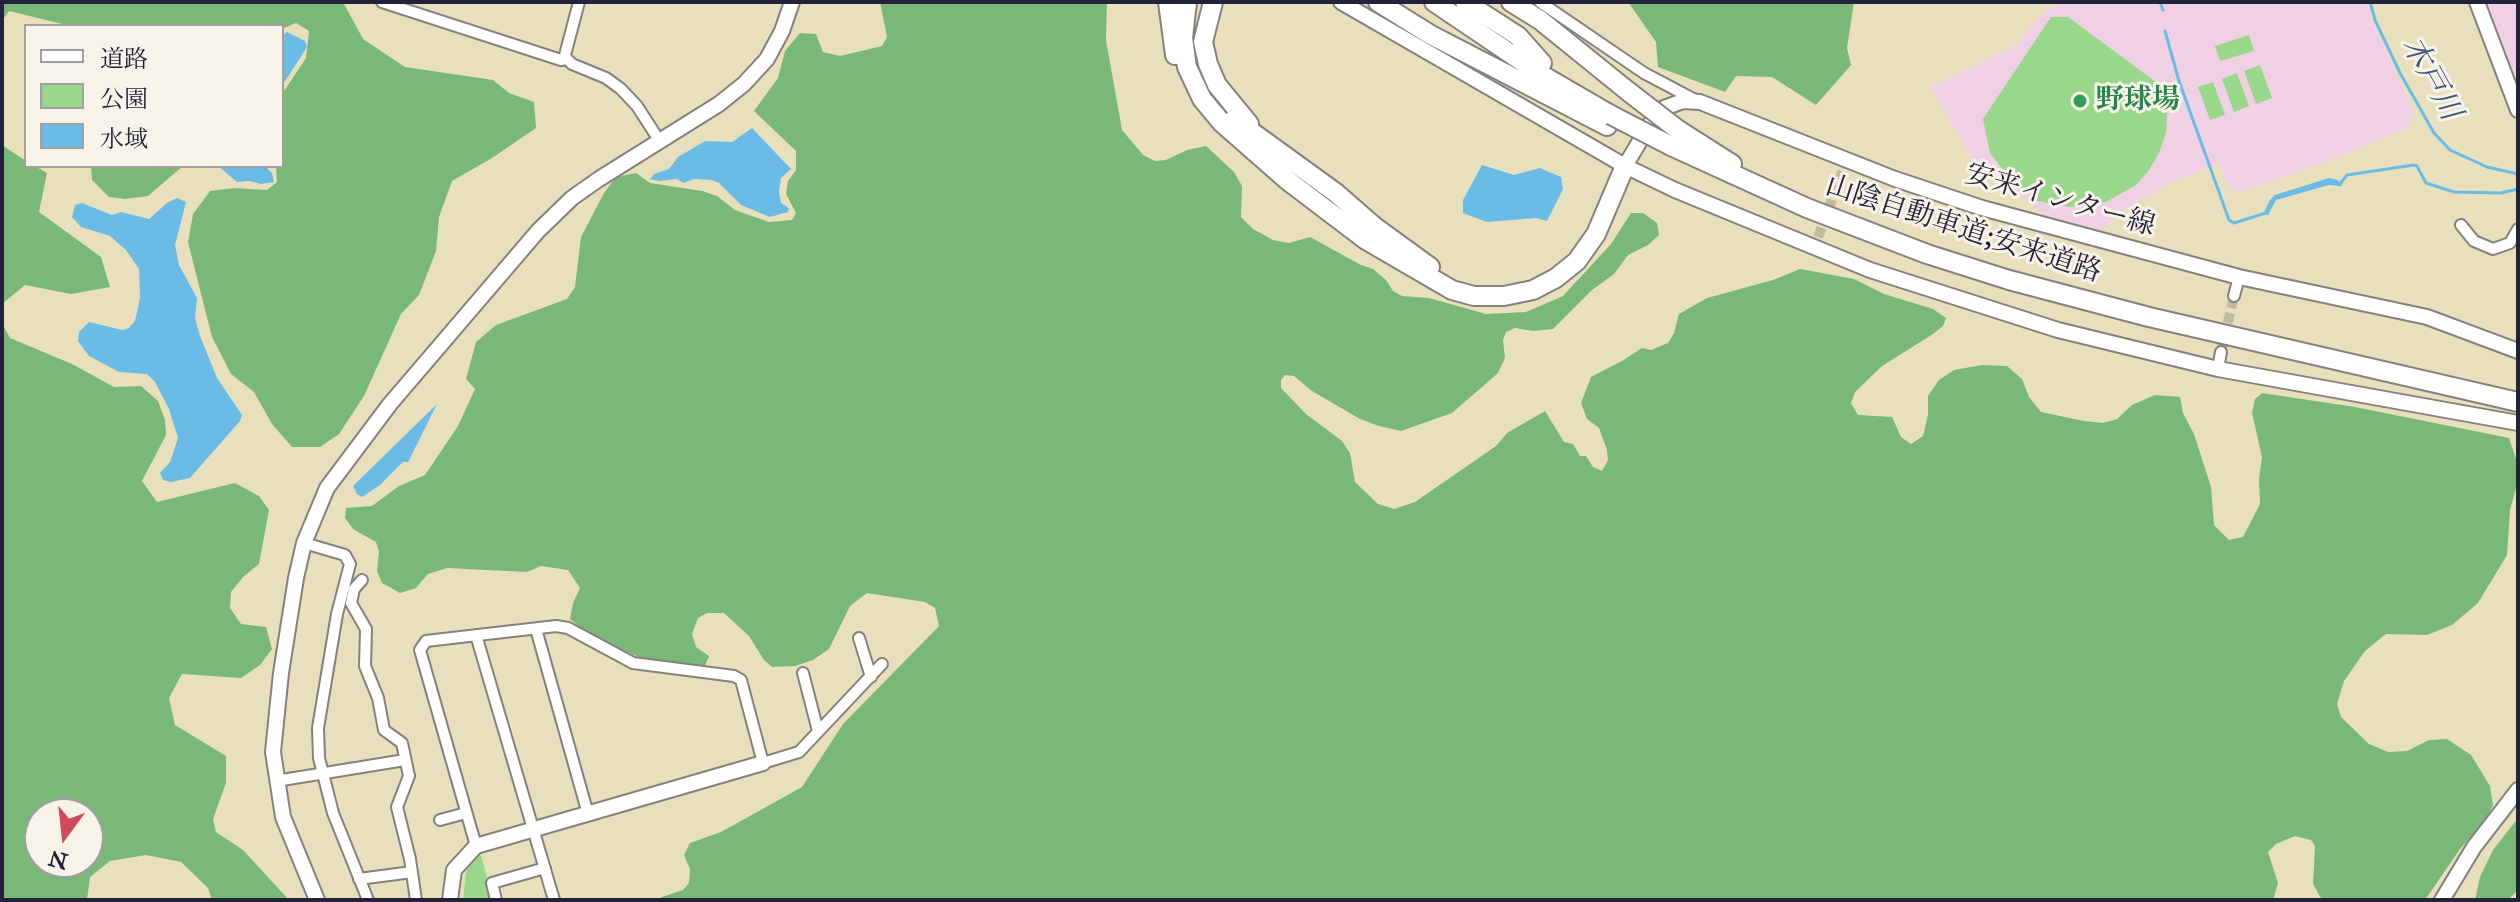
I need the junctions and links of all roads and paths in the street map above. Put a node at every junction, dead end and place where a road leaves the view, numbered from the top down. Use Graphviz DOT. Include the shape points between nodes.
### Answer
graph roads {
  1 [pos="382,2"];
  2 [pos="579,2"];
  3 [pos="792,2"];
  4 [pos="1168,2"];
  5 [pos="1187,2"];
  6 [pos="1196,2"];
  7 [pos="1213,2"];
  8 [pos="1341,2"];
  9 [pos="1378,2"];
  10 [pos="1421,2"];
  11 [pos="1434,2"];
  12 [pos="1452,2"];
  13 [pos="1465,2"];
  14 [pos="1511,2"];
  15 [pos="1540,2"];
  16 [pos="2477,2"];
  17 [pos="567,59"];
  18 [pos="1540,68"];
  19 [pos="1700,102"];
  20 [pos="2518,110"];
  21 [pos="1611,117"];
  22 [pos="659,140"];
  23 [pos="1672,142"];
  24 [pos="1625,166"];
  25 [pos="1290,171"];
  26 [pos="1800,202"];
  27 [pos="2461,225"];
  28 [pos="2518,229"];
  29 [pos="2239,277"];
  30 [pos="2234,296"];
  31 [pos="2518,351"];
  32 [pos="2221,352"];
  33 [pos="2218,369"];
  34 [pos="2518,400"];
  35 [pos="2518,423"];
  36 [pos="304,543"];
  37 [pos="362,580"];
  38 [pos="536,629"];
  39 [pos="476,635"];
  40 [pos="859,638"];
  41 [pos="882,664"];
  42 [pos="803,673"];
  43 [pos="871,677"];
  44 [pos="818,731"];
  45 [pos="405,760"];
  46 [pos="763,763"];
  47 [pos="323,774"];
  48 [pos="276,781"];
  49 [pos="2518,790"];
  50 [pos="466,813"];
  51 [pos="588,814"];
  52 [pos="440,820"];
  53 [pos="532,829"];
  54 [pos="476,846"];
  55 [pos="545,868"];
  56 [pos="412,872"];
  57 [pos="359,879"];
  58 [pos="317,900"];
  59 [pos="368,900"];
  60 [pos="416,900"];
  61 [pos="450,900"];
  62 [pos="496,900"];
  63 [pos="554,900"];
  64 [pos="2442,900"];
  1 -- 17 [label="street"];
  2 -- 17 [label="street"];
  3 -- 22 [label="main road" via="778,40 756,72 732,95"];
  4 -- 25 [label="highway" via="1177,70 1192,104 1214,131"];
  5 -- 25 [label="highway" via="1187,67 1202,99 1222,123"];
  6 -- 25 [label="highway" via="1192,39 1206,89"];
  7 -- 25 [label="highway" via="1203,42 1217,85"];
  8 -- 24 [label="main road"];
  9 -- 21 [label="highway" via="1431,35"];
  10 -- 18 [label="highway" via="1510,60"];
  11 -- 18 [label="highway"];
  12 -- 18 [label="highway"];
  13 -- 18 [label="highway" via="1518,36"];
  14 -- 23 [label="highway, bridge" via="1629,92"];
  15 -- 19 [label="street" via="1644,73"];
  16 -- 20 [label="main road"];
  17 -- 22 [label="street" via="621,89"];
  18 -- 21 [label="highway"];
  19 -- 24 [label="main road" via="1664,108"];
  19 -- 29 [label="main road, 安来インター線" via="1845,165"];
  21 -- 23 [label="highway"];
  22 -- 36 [label="main road" via="572,198 507,265 346,461 327,488"];
  23 -- 26 [label="highway"];
  23 -- 26 [label="highway" via="1715,154"];
  24 -- 25 [label="highway" via="1596,234 1577,261 1533,290 1504,296 1474,296 1423,276 1366,240"];
  24 -- 33 [label="main road" via="1941,293"];
  26 -- 34 [label="highway, 山陰自動車道;安来道路" via="1927,254 2049,292"];
  27 -- 28 [label="street" via="2474,241 2493,249 2510,243"];
  29 -- 30 [label="street"];
  29 -- 31 [label="main road, 安来インター線" via="2427,317"];
  32 -- 33 [label="street"];
  33 -- 35 [label="main road"];
  36 -- 47 [label="street" via="345,555 350,564 318,728"];
  36 -- 48 [label="main road" via="274,730"];
  37 -- 45 [label="street" via="351,603 366,629 365,666 384,730 402,743"];
  38 -- 39 [label="street"];
  38 -- 46 [label="street" via="568,628 633,663 741,680"];
  38 -- 51 [label="street"];
  39 -- 50 [label="street" via="426,641 420,650"];
  39 -- 53 [label="street"];
  40 -- 43 [label="street"];
  41 -- 43 [label="street"];
  42 -- 44 [label="street"];
  43 -- 44 [label="street"];
  44 -- 46 [label="street" via="799,752"];
  45 -- 47 [label="street"];
  45 -- 56 [label="street" via="409,781 397,807"];
  46 -- 51 [label="main road"];
  47 -- 48 [label="street"];
  47 -- 57 [label="street"];
  48 -- 58 [label="main road" via="283,817"];
  49 -- 64 [label="main road"];
  50 -- 52 [label="street"];
  50 -- 54 [label="street"];
  51 -- 53 [label="main road"];
  53 -- 54 [label="main road"];
  53 -- 55 [label="street"];
  54 -- 61 [label="main road" via="454,870"];
  55 -- 62 [label="street" via="492,883"];
  55 -- 63 [label="street"];
  56 -- 57 [label="street"];
  56 -- 60 [label="street"];
  57 -- 59 [label="street"];
}
